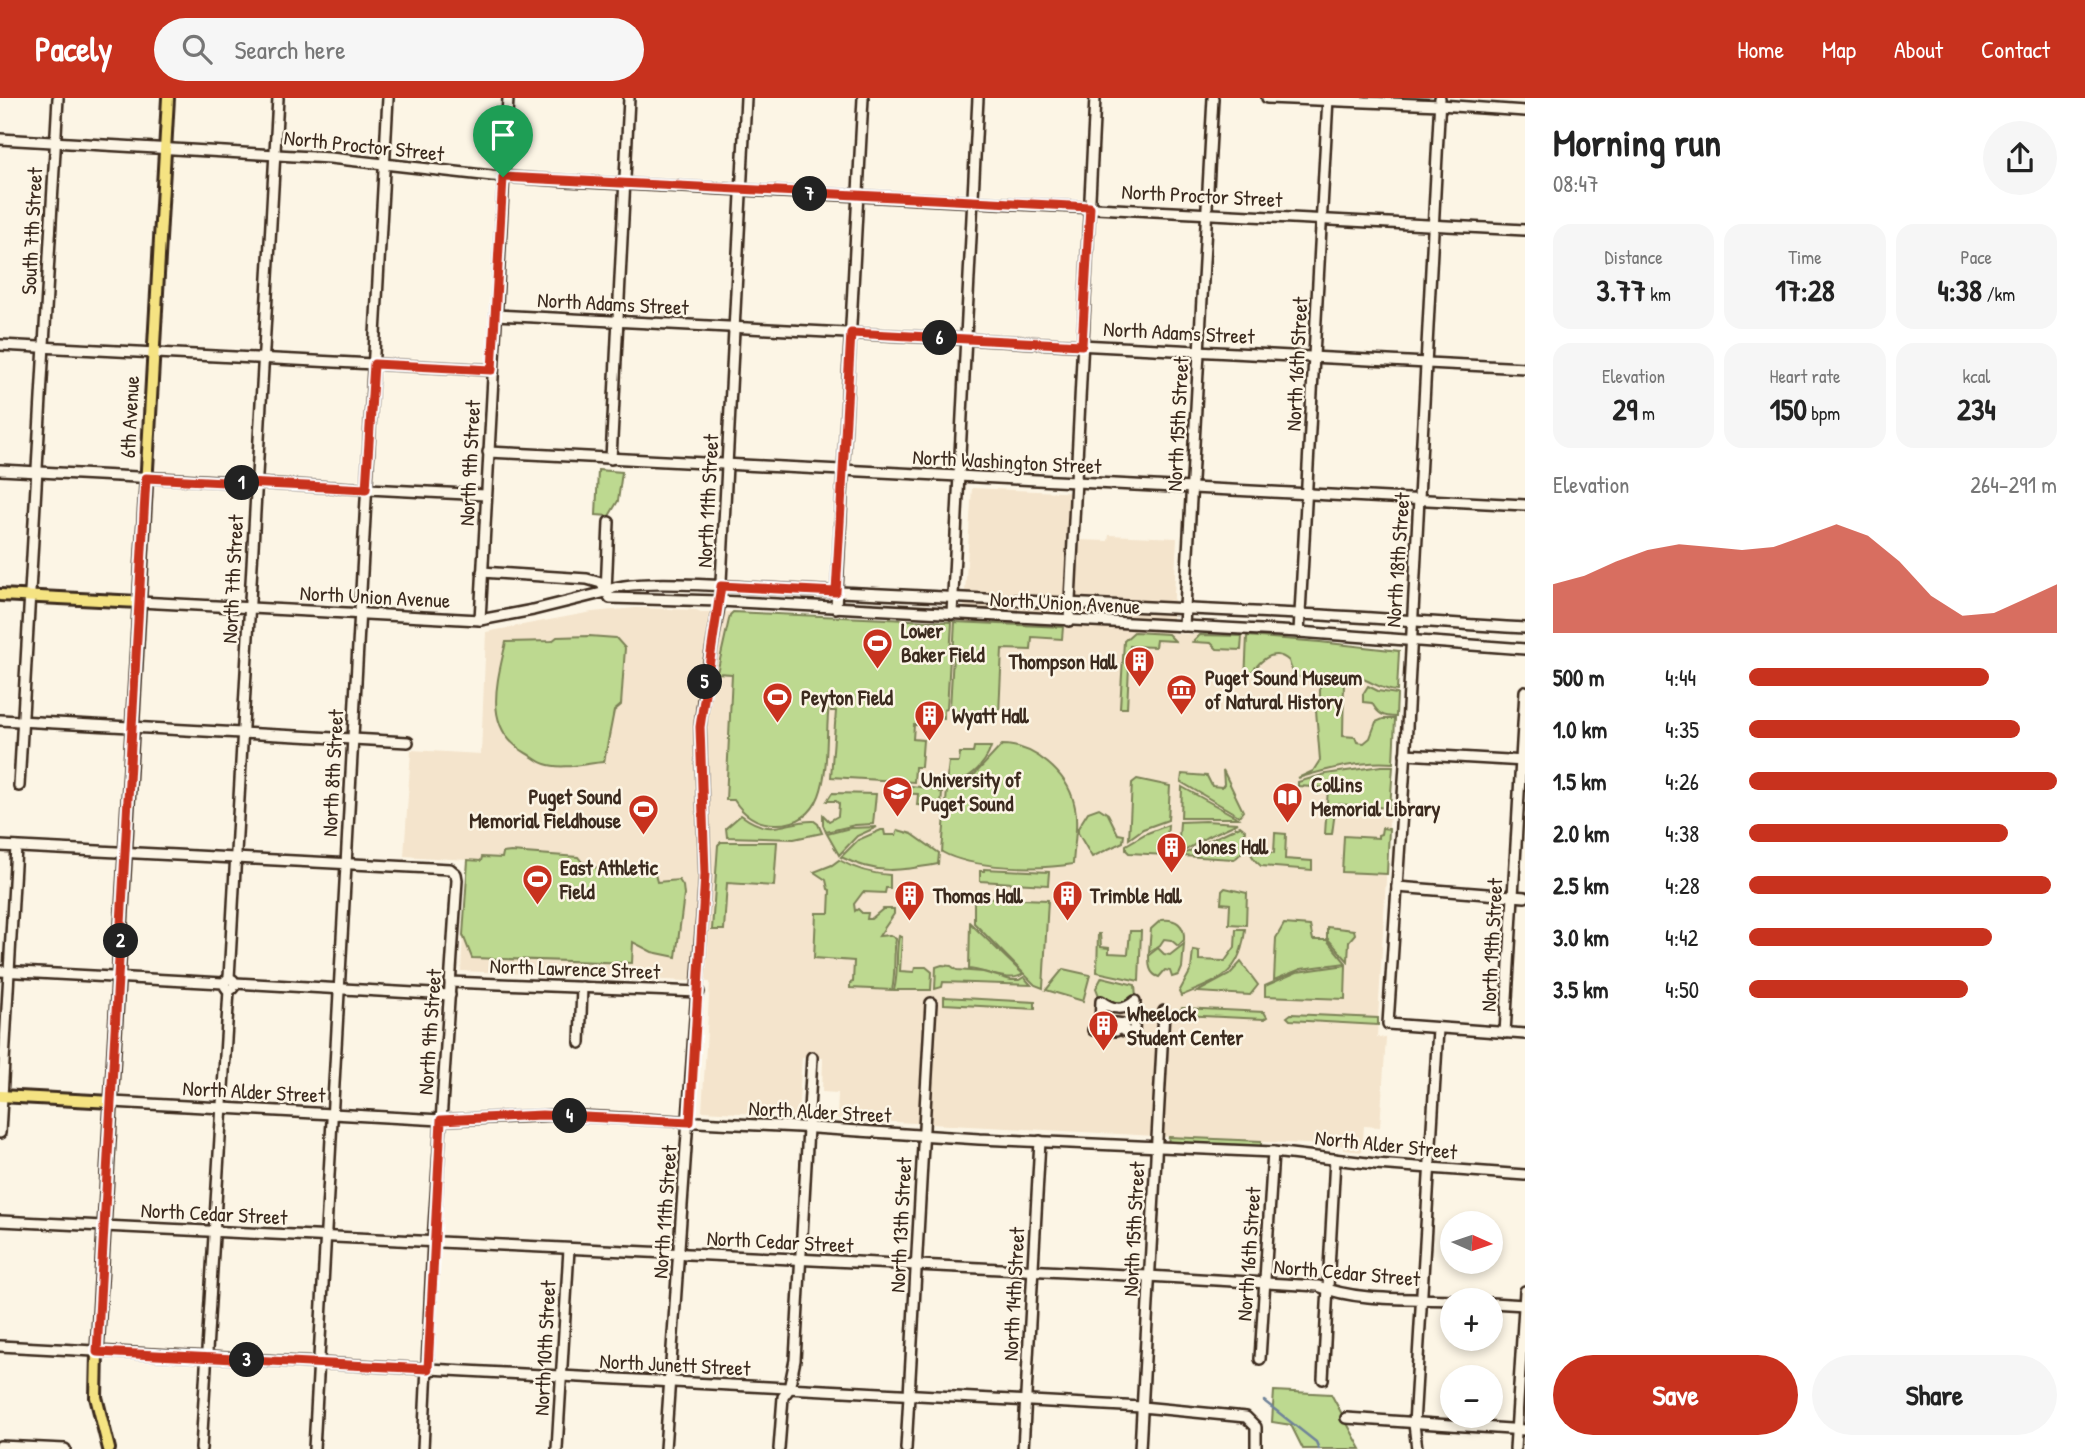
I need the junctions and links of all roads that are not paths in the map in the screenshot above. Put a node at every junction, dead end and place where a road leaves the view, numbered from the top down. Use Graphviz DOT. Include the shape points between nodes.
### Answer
graph roads {
  1 [pos="58,98"];
  2 [pos="168,98"];
  3 [pos="278,98"];
  4 [pos="388,98"];
  5 [pos="508,98"];
  6 [pos="629,98"];
  7 [pos="746,98"];
  8 [pos="863,98"];
  9 [pos="978,98"];
  10 [pos="1095,98"];
  11 [pos="1213,98"];
  12 [pos="1267,98"];
  13 [pos="1328,100"];
  14 [pos="1440,101"];
  15 [pos="1525,111"];
  16 [pos="0,139"];
  17 [pos="55,142"];
  18 [pos="165,148"];
  19 [pos="274,154"];
  20 [pos="384,164"];
  21 [pos="503,177"];
  22 [pos="625,183"];
  23 [pos="741,190"];
  24 [pos="858,195"];
  25 [pos="973,201"];
  26 [pos="1090,207"];
  27 [pos="1206,214"];
  28 [pos="1322,219"];
  29 [pos="1434,225"];
  30 [pos="1525,230"];
  31 [pos="496,315"];
  32 [pos="618,321"];
  33 [pos="735,327"];
  34 [pos="851,333"];
  35 [pos="966,339"];
  36 [pos="0,345"];
  37 [pos="1082,345"];
  38 [pos="43,347"];
  39 [pos="1199,351"];
  40 [pos="153,353"];
  41 [pos="1316,357"];
  42 [pos="264,358"];
  43 [pos="1427,362"];
  44 [pos="374,364"];
  45 [pos="1525,368"];
  46 [pos="492,370"];
  47 [pos="488,452"];
  48 [pos="611,459"];
  49 [pos="728,465"];
  50 [pos="0,470"];
  51 [pos="36,472"];
  52 [pos="844,472"];
  53 [pos="146,478"];
  54 [pos="959,478"];
  55 [pos="256,483"];
  56 [pos="1076,483"];
  57 [pos="366,489"];
  58 [pos="1191,489"];
  59 [pos="486,495"];
  60 [pos="1308,495"];
  61 [pos="1419,498"];
  62 [pos="1525,505"];
  63 [pos="609,522"];
  64 [pos="482,572"];
  65 [pos="721,586"];
  66 [pos="606,592"];
  67 [pos="836,592"];
  68 [pos="0,595"];
  69 [pos="30,597"];
  70 [pos="953,599"];
  71 [pos="720,601"];
  72 [pos="139,603"];
  73 [pos="1069,604"];
  74 [pos="836,608"];
  75 [pos="248,609"];
  76 [pos="1185,609"];
  77 [pos="359,613"];
  78 [pos="952,614"];
  79 [pos="1300,614"];
  80 [pos="480,620"];
  81 [pos="1069,621"];
  82 [pos="1412,622"];
  83 [pos="1184,626"];
  84 [pos="1525,628"];
  85 [pos="1300,632"];
  86 [pos="1410,641"];
  87 [pos="1525,649"];
  88 [pos="1525,691"];
  89 [pos="0,720"];
  90 [pos="22,721"];
  91 [pos="132,727"];
  92 [pos="242,733"];
  93 [pos="352,739"];
  94 [pos="408,742"];
  95 [pos="1405,754"];
  96 [pos="1523,761"];
  97 [pos="19,786"];
  98 [pos="0,846"];
  99 [pos="16,847"];
  100 [pos="125,852"];
  101 [pos="235,858"];
  102 [pos="345,864"];
  103 [pos="1397,887"];
  104 [pos="1513,896"];
  105 [pos="1525,897"];
  106 [pos="5,971"];
  107 [pos="119,977"];
  108 [pos="450,982"];
  109 [pos="229,984"];
  110 [pos="582,987"];
  111 [pos="338,989"];
  112 [pos="699,992"];
  113 [pos="450,995"];
  114 [pos="1135,1000"];
  115 [pos="931,1003"];
  116 [pos="1164,1011"];
  117 [pos="1438,1029"];
  118 [pos="1505,1033"];
  119 [pos="1525,1034"];
  120 [pos="580,1043"];
  121 [pos="812,1057"];
  122 [pos="1,1096"];
  123 [pos="112,1102"];
  124 [pos="222,1108"];
  125 [pos="332,1114"];
  126 [pos="441,1120"];
  127 [pos="690,1122"];
  128 [pos="809,1128"];
  129 [pos="0,1133"];
  130 [pos="924,1136"];
  131 [pos="1040,1141"];
  132 [pos="1156,1147"];
  133 [pos="1273,1152"];
  134 [pos="1335,1159"];
  135 [pos="1430,1169"];
  136 [pos="1525,1175"];
  137 [pos="0,1221"];
  138 [pos="105,1226"];
  139 [pos="215,1231"];
  140 [pos="325,1237"];
  141 [pos="433,1242"];
  142 [pos="569,1249"];
  143 [pos="679,1254"];
  144 [pos="801,1260"];
  145 [pos="917,1264"];
  146 [pos="1032,1270"];
  147 [pos="1149,1276"];
  148 [pos="1264,1283"];
  149 [pos="1328,1290"];
  150 [pos="1525,1291"];
  151 [pos="1422,1298"];
  152 [pos="1440,1299"];
  153 [pos="1503,1304"];
  154 [pos="1525,1305"];
  155 [pos="0,1346"];
  156 [pos="97,1352"];
  157 [pos="208,1357"];
  158 [pos="1260,1359"];
  159 [pos="318,1363"];
  160 [pos="428,1369"];
  161 [pos="561,1376"];
  162 [pos="1323,1380"];
  163 [pos="671,1382"];
  164 [pos="789,1389"];
  165 [pos="909,1395"];
  166 [pos="1025,1401"];
  167 [pos="1142,1407"];
  168 [pos="1346,1418"];
  169 [pos="1414,1424"];
  170 [pos="1521,1430"];
  171 [pos="0,1446"];
  172 [pos="65,1449"];
  173 [pos="109,1449"];
  174 [pos="201,1449"];
  175 [pos="314,1449"];
  176 [pos="422,1449"];
  177 [pos="557,1449"];
  178 [pos="665,1449"];
  179 [pos="779,1449"];
  180 [pos="906,1449"];
  181 [pos="1023,1449"];
  182 [pos="1140,1449"];
  183 [pos="1256,1449"];
  184 [pos="1417,1449"];
  185 [pos="1515,1449"];
  1 -- 17 [label="street, South 7th Street"];
  2 -- 18 [label="main road, 6th Avenue"];
  3 -- 19 [label="street, North 7th Street"];
  4 -- 20 [label="street, North 8th Street"];
  5 -- 21 [label="street, North 9th Street"];
  6 -- 22 [label="street"];
  7 -- 23 [label="street, North 11th Street"];
  8 -- 24 [label="street"];
  9 -- 25 [label="street"];
  10 -- 26 [label="street"];
  11 -- 27 [label="street, North 15th Street"];
  12 -- 13 [label="street"];
  13 -- 14 [label="street"];
  13 -- 28 [label="street, North 16th Street"];
  14 -- 15 [label="street"];
  14 -- 29 [label="street, North 18th Street"];
  16 -- 17 [label="street, North Proctor Street"];
  17 -- 18 [label="street, North Proctor Street"];
  17 -- 38 [label="street, South 7th Street"];
  18 -- 19 [label="street, North Proctor Street"];
  18 -- 40 [label="main road, 6th Avenue"];
  19 -- 20 [label="street, North Proctor Street"];
  19 -- 42 [label="street, North 7th Street"];
  20 -- 21 [label="street, North Proctor Street"];
  20 -- 44 [label="street, North 8th Street"];
  21 -- 22 [label="street, North Proctor Street"];
  21 -- 31 [label="street, North 9th Street"];
  22 -- 23 [label="street, North Proctor Street"];
  22 -- 32 [label="street"];
  23 -- 24 [label="street, North Proctor Street"];
  23 -- 33 [label="street, North 11th Street"];
  24 -- 25 [label="street, North Proctor Street"];
  24 -- 34 [label="street"];
  25 -- 26 [label="street, North Proctor Street"];
  25 -- 35 [label="street"];
  26 -- 27 [label="street, North Proctor Street"];
  26 -- 37 [label="street"];
  27 -- 28 [label="street, North Proctor Street"];
  27 -- 39 [label="street, North 15th Street"];
  28 -- 29 [label="street, North Proctor Street"];
  28 -- 41 [label="street, North 16th Street"];
  29 -- 30 [label="street, North Proctor Street"];
  29 -- 43 [label="street, North 18th Street"];
  31 -- 32 [label="street, North Adams Street"];
  31 -- 46 [label="street, North 9th Street"];
  32 -- 33 [label="street, North Adams Street"];
  32 -- 48 [label="street"];
  33 -- 34 [label="street, North Adams Street"];
  33 -- 49 [label="street, North 11th Street"];
  34 -- 35 [label="street, North Adams Street"];
  34 -- 52 [label="street"];
  35 -- 37 [label="street, North Adams Street"];
  35 -- 54 [label="street"];
  36 -- 38 [label="street"];
  37 -- 39 [label="street, North Adams Street"];
  37 -- 56 [label="street"];
  38 -- 40 [label="street"];
  38 -- 51 [label="street, South 7th Street"];
  39 -- 41 [label="street, North Adams Street"];
  39 -- 58 [label="street, North 15th Street"];
  40 -- 42 [label="street"];
  40 -- 53 [label="main road, 6th Avenue"];
  41 -- 43 [label="street, North Adams Street"];
  41 -- 60 [label="street, North 16th Street"];
  42 -- 44 [label="street"];
  42 -- 55 [label="street, North 7th Street"];
  43 -- 45 [label="street, North Adams Street"];
  43 -- 61 [label="street, North 18th Street"];
  44 -- 46 [label="street"];
  44 -- 57 [label="street, North 8th Street"];
  46 -- 47 [label="street, North 9th Street"];
  47 -- 48 [label="street, North Washington Street"];
  47 -- 59 [label="street, North 9th Street"];
  48 -- 49 [label="street, North Washington Street"];
  49 -- 52 [label="street, North Washington Street"];
  49 -- 65 [label="street, North 11th Street"];
  50 -- 51 [label="street"];
  51 -- 53 [label="street"];
  51 -- 69 [label="street, South 7th Street"];
  52 -- 54 [label="street, North Washington Street"];
  52 -- 67 [label="street"];
  53 -- 55 [label="street"];
  53 -- 72 [label="main road, 6th Avenue"];
  54 -- 56 [label="street, North Washington Street"];
  54 -- 70 [label="street"];
  55 -- 57 [label="street"];
  55 -- 75 [label="street, North 7th Street"];
  56 -- 58 [label="street, North Washington Street"];
  56 -- 73 [label="street"];
  57 -- 59 [label="street"];
  57 -- 77 [label="street, North 8th Street"];
  58 -- 60 [label="street, North Washington Street"];
  58 -- 76 [label="street, North 15th Street"];
  59 -- 64 [label="street, North 9th Street"];
  60 -- 61 [label="street, North Washington Street"];
  60 -- 79 [label="street, North 16th Street"];
  61 -- 62 [label="street, North Washington Street"];
  61 -- 82 [label="street, North 18th Street"];
  63 -- 66 [label="street"];
  64 -- 66 [label="street, North Union Avenue" via="587,579 601,583"];
  64 -- 80 [label="street, North 9th Street"];
  65 -- 66 [label="street, North Union Avenue" via="630,584"];
  65 -- 67 [label="street, North Union Avenue"];
  65 -- 71 [label="street, North 11th Street"];
  66 -- 71 [label="street, North Union Avenue" via="610,597"];
  66 -- 80 [label="street, North Union Avenue"];
  67 -- 70 [label="street, North Union Avenue"];
  67 -- 74 [label="street"];
  68 -- 69 [label="main road"];
  69 -- 72 [label="main road"];
  69 -- 90 [label="street, South 7th Street"];
  70 -- 73 [label="street, North Union Avenue"];
  70 -- 78 [label="street"];
  71 -- 74 [label="street, North Union Avenue"];
  71 -- 112 [label="street, North 11th Street" via="700,727 705,874"];
  72 -- 75 [label="street, North Union Avenue"];
  72 -- 91 [label="main road, 6th Avenue"];
  73 -- 76 [label="street, North Union Avenue"];
  73 -- 81 [label="street"];
  74 -- 78 [label="street, North Union Avenue"];
  75 -- 77 [label="street, North Union Avenue"];
  75 -- 92 [label="street, North 7th Street"];
  76 -- 79 [label="street, North Union Avenue"];
  76 -- 83 [label="street, North 15th Street"];
  77 -- 80 [label="street, North Union Avenue"];
  77 -- 93 [label="street, North 8th Street"];
  78 -- 81 [label="street, North Union Avenue"];
  79 -- 82 [label="street, North Union Avenue"];
  79 -- 85 [label="street, North 16th Street"];
  81 -- 83 [label="street, North Union Avenue"];
  82 -- 84 [label="street, North Union Avenue"];
  82 -- 86 [label="street, North 18th Street"];
  83 -- 85 [label="street, North Union Avenue"];
  85 -- 86 [label="street, North Union Avenue"];
  86 -- 87 [label="street, North Union Avenue"];
  86 -- 95 [label="street, North 18th Street"];
  88 -- 96 [label="street, North 19th Street"];
  89 -- 90 [label="street"];
  90 -- 91 [label="street"];
  90 -- 97 [label="street, South 7th Street"];
  91 -- 92 [label="street"];
  91 -- 100 [label="main road, 6th Avenue"];
  92 -- 93 [label="street"];
  92 -- 101 [label="street, North 7th Street"];
  93 -- 94 [label="street"];
  93 -- 102 [label="street, North 8th Street"];
  95 -- 96 [label="street"];
  95 -- 103 [label="street, North 18th Street"];
  96 -- 104 [label="street, North 19th Street"];
  98 -- 99 [label="street"];
  99 -- 100 [label="street"];
  99 -- 106 [label="street"];
  100 -- 101 [label="street"];
  100 -- 107 [label="main road, 6th Avenue"];
  101 -- 102 [label="street"];
  101 -- 109 [label="street, North 7th Street"];
  102 -- 108 [label="street, North 9th Street" via="453,870 457,880"];
  102 -- 111 [label="street, North 8th Street"];
  103 -- 104 [label="street"];
  103 -- 117 [label="street, North 18th Street" via="1388,1024"];
  104 -- 105 [label="street"];
  104 -- 118 [label="street, North 19th Street"];
  106 -- 107 [label="street"];
  106 -- 122 [label="street"];
  107 -- 109 [label="street"];
  107 -- 123 [label="main road, 6th Avenue"];
  108 -- 110 [label="street, North Lawrence Street"];
  108 -- 113 [label="street, North 9th Street"];
  109 -- 111 [label="street"];
  109 -- 124 [label="street, North 7th Street"];
  110 -- 112 [label="street, North Lawrence Street"];
  110 -- 120 [label="street"];
  111 -- 113 [label="street"];
  111 -- 125 [label="street, North 8th Street"];
  112 -- 127 [label="street, North 11th Street"];
  113 -- 126 [label="street, North 9th Street"];
  114 -- 114 [label="street" via="1118,1009 1101,1001 1100,1024 1093,1030 1116,1031 1116,1023 1133,1032"];
  115 -- 130 [label="street, North 13th Street"];
  116 -- 132 [label="street, North 15th Street"];
  117 -- 118 [label="street"];
  117 -- 135 [label="street"];
  118 -- 119 [label="street"];
  121 -- 128 [label="street"];
  122 -- 123 [label="main road"];
  122 -- 129 [label="street"];
  123 -- 124 [label="street, North Alder Street"];
  123 -- 138 [label="main road, 6th Avenue"];
  124 -- 125 [label="street, North Alder Street"];
  124 -- 139 [label="street, North 7th Street"];
  125 -- 126 [label="street, North Alder Street"];
  125 -- 140 [label="street, North 8th Street"];
  126 -- 127 [label="street, North Alder Street" via="542,1115"];
  126 -- 141 [label="street, North 9th Street"];
  127 -- 128 [label="street, North Alder Street"];
  127 -- 143 [label="street, North 11th Street"];
  128 -- 130 [label="street, North Alder Street"];
  128 -- 144 [label="street"];
  130 -- 131 [label="street, North Alder Street"];
  130 -- 145 [label="street, North 13th Street"];
  131 -- 132 [label="street, North Alder Street"];
  131 -- 146 [label="street, North 14th Street"];
  132 -- 133 [label="street, North Alder Street"];
  132 -- 147 [label="street, North 15th Street"];
  133 -- 134 [label="street, North Alder Street"];
  133 -- 148 [label="street, North 16th Street"];
  134 -- 135 [label="street, North Alder Street"];
  134 -- 149 [label="street"];
  135 -- 136 [label="street, North Alder Street"];
  135 -- 151 [label="street"];
  137 -- 138 [label="street, North Cedar Street"];
  138 -- 139 [label="street, North Cedar Street"];
  138 -- 156 [label="main road, 6th Avenue"];
  139 -- 140 [label="street, North Cedar Street"];
  139 -- 157 [label="street, North 7th Street"];
  140 -- 141 [label="street, North Cedar Street"];
  140 -- 159 [label="street, North 8th Street"];
  141 -- 142 [label="street, North Cedar Street"];
  141 -- 160 [label="street, North 9th Street"];
  142 -- 143 [label="street, North Cedar Street"];
  142 -- 161 [label="street, North 10th Street"];
  143 -- 144 [label="street, North Cedar Street"];
  143 -- 163 [label="street, North 11th Street"];
  144 -- 145 [label="street, North Cedar Street"];
  144 -- 164 [label="street"];
  145 -- 146 [label="street, North Cedar Street"];
  145 -- 165 [label="street, North 13th Street"];
  146 -- 147 [label="street, North Cedar Street"];
  146 -- 166 [label="street, North 14th Street"];
  147 -- 148 [label="street, North Cedar Street"];
  147 -- 167 [label="street, North 15th Street"];
  148 -- 149 [label="street, North Cedar Street"];
  148 -- 158 [label="street, North 16th Street"];
  149 -- 151 [label="street, North Cedar Street"];
  149 -- 162 [label="street"];
  150 -- 154 [label="street"];
  151 -- 152 [label="street, North Cedar Street"];
  151 -- 169 [label="street"];
  153 -- 154 [label="street"];
  154 -- 170 [label="street"];
  155 -- 156 [label="street, North Junett Street"];
  156 -- 157 [label="street, North Junett Street"];
  156 -- 173 [label="main road, 6th Avenue" via="96,1397"];
  157 -- 159 [label="street, North Junett Street"];
  157 -- 174 [label="street, North 7th Street"];
  159 -- 160 [label="street, North Junett Street"];
  159 -- 175 [label="street, North 8th Street"];
  160 -- 161 [label="street, North Junett Street"];
  160 -- 176 [label="street, North 9th Street"];
  161 -- 163 [label="street, North Junett Street"];
  161 -- 177 [label="street, North 10th Street"];
  163 -- 164 [label="street, North Junett Street"];
  163 -- 178 [label="street, North 11th Street"];
  164 -- 165 [label="street, North Junett Street"];
  164 -- 179 [label="street" via="783,1397"];
  165 -- 166 [label="street, North Junett Street"];
  165 -- 180 [label="street, North 13th Street"];
  166 -- 167 [label="street, North Junett Street"];
  166 -- 181 [label="street, North 14th Street"];
  167 -- 182 [label="street, North 15th Street"];
  167 -- 183 [label="street, North Junett Street" via="1250,1419 1256,1427"];
  168 -- 169 [label="street"];
  169 -- 170 [label="street"];
  169 -- 184 [label="street"];
  170 -- 185 [label="street"];
  171 -- 172 [label="street"];
}
